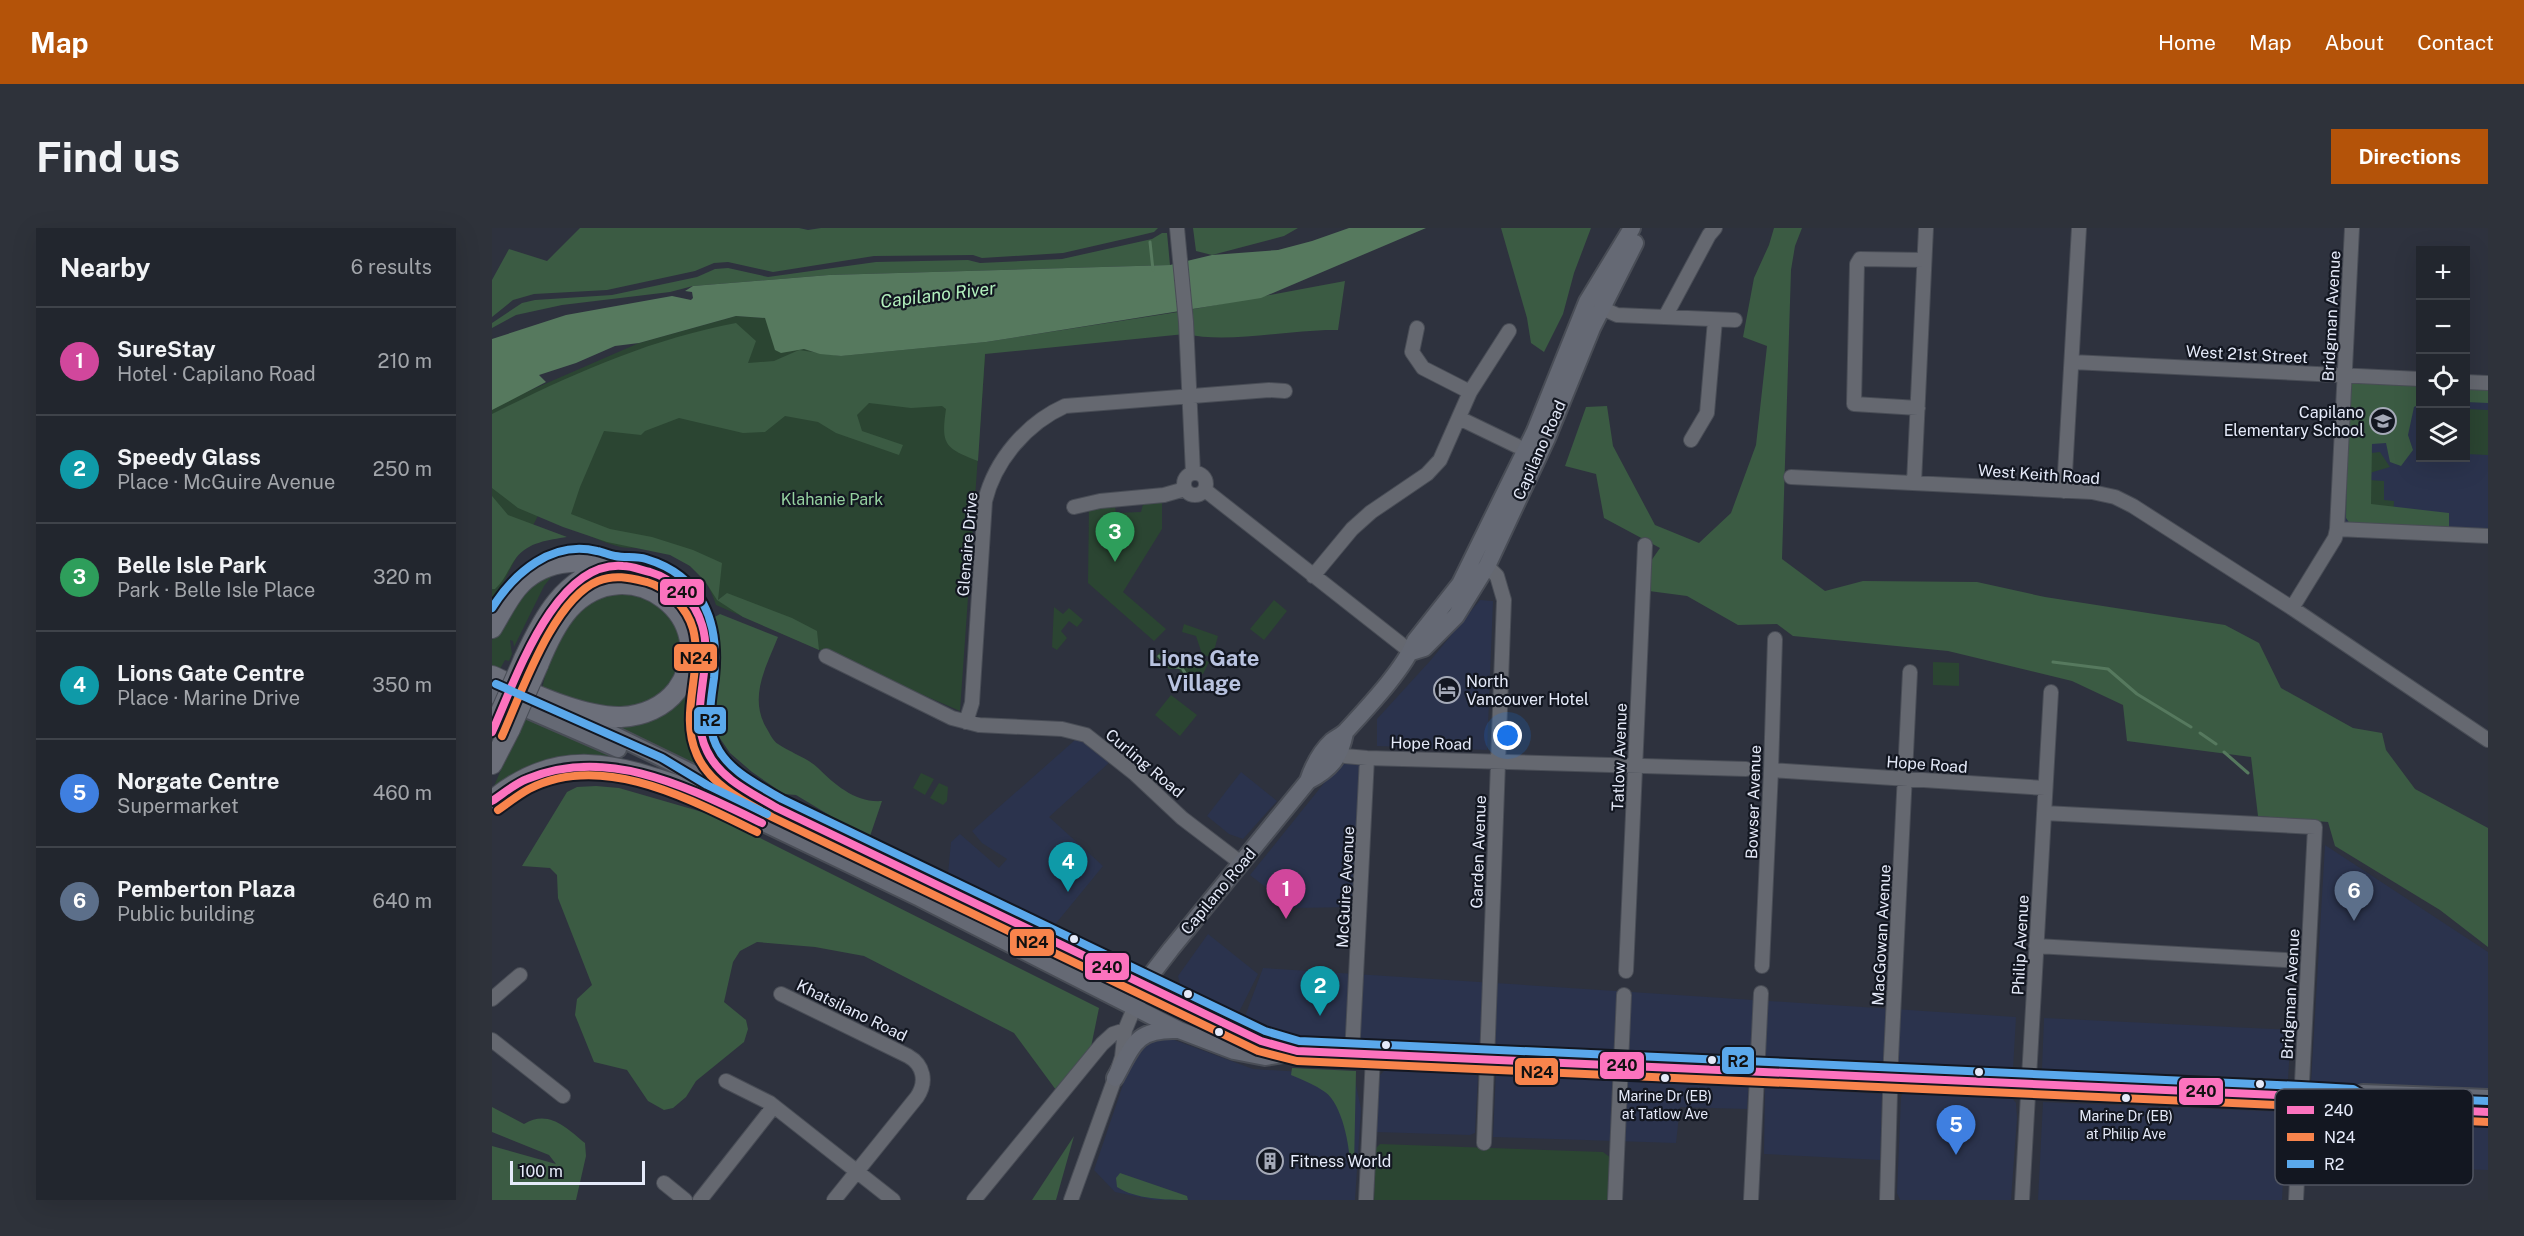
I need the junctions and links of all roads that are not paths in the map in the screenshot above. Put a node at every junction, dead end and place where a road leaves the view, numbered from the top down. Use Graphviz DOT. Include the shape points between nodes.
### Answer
graph roads {
  1 [pos="1177,228"];
  2 [pos="1632,228"];
  3 [pos="1642,228"];
  4 [pos="1715,228"];
  5 [pos="1926,228"];
  6 [pos="2079,228"];
  7 [pos="2352,228"];
  8 [pos="1924,260"];
  9 [pos="1595,304"];
  10 [pos="1665,317"];
  11 [pos="1715,320"];
  12 [pos="1735,321"];
  13 [pos="1417,328"];
  14 [pos="1509,332"];
  15 [pos="2072,362"];
  16 [pos="2344,376"];
  17 [pos="2416,379"];
  18 [pos="2470,381"];
  19 [pos="2488,383"];
  20 [pos="1285,391"];
  21 [pos="1470,392"];
  22 [pos="1190,397"];
  23 [pos="1918,408"];
  24 [pos="1459,418"];
  25 [pos="1691,440"];
  26 [pos="1517,446"];
  27 [pos="1193,473"];
  28 [pos="1791,477"];
  29 [pos="1914,483"];
  30 [pos="1509,486"];
  31 [pos="1185,489"];
  32 [pos="1205,490"];
  33 [pos="2064,491"];
  34 [pos="1074,507"];
  35 [pos="2337,529"];
  36 [pos="2488,536"];
  37 [pos="1645,545"];
  38 [pos="1488,566"];
  39 [pos="614,567"];
  40 [pos="1312,576"];
  41 [pos="2292,608"];
  42 [pos="492,628"];
  43 [pos="1775,639"];
  44 [pos="1411,652"];
  45 [pos="826,656"];
  46 [pos="531,662"];
  47 [pos="1910,672"];
  48 [pos="492,676"];
  49 [pos="2050,692"];
  50 [pos="492,694"];
  51 [pos="539,697"];
  52 [pos="971,723"];
  53 [pos="499,728"];
  54 [pos="1345,733"];
  55 [pos="2488,740"];
  56 [pos="1341,752"];
  57 [pos="1367,758"];
  58 [pos="1497,761"];
  59 [pos="492,764"];
  60 [pos="1635,765"];
  61 [pos="1746,769"];
  62 [pos="1771,770"];
  63 [pos="1904,779"];
  64 [pos="1308,781"];
  65 [pos="2045,788"];
  66 [pos="702,794"];
  67 [pos="492,801"];
  68 [pos="777,808"];
  69 [pos="2044,813"];
  70 [pos="1241,863"];
  71 [pos="2036,946"];
  72 [pos="2285,960"];
  73 [pos="1762,966"];
  74 [pos="1626,971"];
  75 [pos="520,975"];
  76 [pos="1146,985"];
  77 [pos="1761,993"];
  78 [pos="781,994"];
  79 [pos="1624,995"];
  80 [pos="492,999"];
  81 [pos="1135,1006"];
  82 [pos="1125,1030"];
  83 [pos="1179,1030"];
  84 [pos="492,1040"];
  85 [pos="1260,1041"];
  86 [pos="1297,1051"];
  87 [pos="1352,1054"];
  88 [pos="1373,1056"];
  89 [pos="1487,1059"];
  90 [pos="1621,1066"];
  91 [pos="1757,1072"];
  92 [pos="1115,1078"];
  93 [pos="1891,1078"];
  94 [pos="726,1082"];
  95 [pos="2028,1084"];
  96 [pos="2301,1089"];
  97 [pos="2275,1095"];
  98 [pos="563,1096"];
  99 [pos="2473,1097"];
  100 [pos="2488,1098"];
  101 [pos="774,1106"];
  102 [pos="2473,1111"];
  103 [pos="2488,1112"];
  104 [pos="1484,1143"];
  105 [pos="857,1171"];
  106 [pos="664,1183"];
  107 [pos="2297,1185"];
  108 [pos="685,1200"];
  109 [pos="700,1200"];
  110 [pos="834,1200"];
  111 [pos="893,1200"];
  112 [pos="974,1200"];
  113 [pos="1071,1200"];
  114 [pos="1366,1200"];
  115 [pos="1615,1200"];
  116 [pos="1750,1200"];
  117 [pos="1887,1200"];
  118 [pos="2022,1200"];
  119 [pos="2296,1200"];
  1 -- 22 [label="street"];
  2 -- 9 [label="main road, Capilano Road"];
  3 -- 9 [label="main road, Capilano Road"];
  4 -- 10 [label="street"];
  5 -- 8 [label="street"];
  6 -- 15 [label="street"];
  7 -- 16 [label="street, Bridgman Avenue"];
  8 -- 23 [label="street"];
  8 -- 23 [label="street" via="1860,259 1857,264 1854,404"];
  9 -- 10 [label="street" via="1617,315"];
  9 -- 30 [label="main road, Capilano Road"];
  9 -- 38 [label="main road, Capilano Road" via="1546,438"];
  10 -- 11 [label="street"];
  11 -- 12 [label="street"];
  11 -- 25 [label="street" via="1707,413"];
  13 -- 21 [label="street" via="1412,352 1423,368"];
  14 -- 21 [label="street"];
  15 -- 16 [label="street, West 21st Street"];
  15 -- 33 [label="street"];
  16 -- 17 [label="street, West 21st Street"];
  16 -- 35 [label="street, Bridgman Avenue"];
  18 -- 19 [label="street"];
  20 -- 22 [label="street, Glenaire Drive"];
  21 -- 24 [label="street"];
  22 -- 27 [label="street"];
  22 -- 52 [label="street, Glenaire Drive" via="1065,406 1023,435 993,474 985,501"];
  23 -- 29 [label="street"];
  24 -- 26 [label="street"];
  24 -- 40 [label="street" via="1440,460 1427,474 1371,512"];
  27 -- 31 [label="street" via="1185,479"];
  27 -- 32 [label="street" via="1203,476"];
  28 -- 29 [label="street, West Keith Road"];
  29 -- 33 [label="street, West Keith Road"];
  30 -- 38 [label="main road" via="1509,500 1486,556"];
  30 -- 44 [label="main road, Capilano Road" via="1460,584 1415,641"];
  31 -- 32 [label="street" via="1196,495"];
  31 -- 34 [label="street"];
  32 -- 40 [label="street"];
  33 -- 41 [label="street, West Keith Road" via="2104,494 2125,502"];
  35 -- 36 [label="street"];
  35 -- 41 [label="street, Bridgman Avenue"];
  37 -- 60 [label="street, Tatlow Avenue"];
  38 -- 44 [label="main road, Capilano Road" via="1456,616 1424,648"];
  38 -- 58 [label="street, Garden Avenue" via="1497,576 1504,600"];
  39 -- 42 [label="highway" via="591,561 542,569 518,587"];
  39 -- 46 [label="highway" via="579,580 558,599 542,622"];
  39 -- 68 [label="highway" via="643,569 662,576 692,604 704,628 706,643 699,716 707,751 730,778"];
  40 -- 44 [label="street"];
  41 -- 55 [label="street, West Keith Road"];
  43 -- 62 [label="street, Bowser Avenue"];
  44 -- 54 [label="main road, Capilano Road"];
  45 -- 52 [label="street, Curling Road" via="935,712"];
  46 -- 51 [label="highway" via="569,609 588,593 611,584 636,584 659,593 676,610 688,633 690,657 682,681 667,701 645,713 608,716"];
  46 -- 53 [label="highway, bridge"];
  47 -- 63 [label="street, MacGowan Avenue"];
  48 -- 51 [label="highway"];
  49 -- 65 [label="street, Philip Avenue"];
  50 -- 66 [label="main road" via="658,768"];
  51 -- 68 [label="main road" via="748,800"];
  52 -- 70 [label="street, Curling Road" via="1062,729 1086,735"];
  53 -- 59 [label="highway"];
  54 -- 56 [label="main road"];
  54 -- 64 [label="main road, Capilano Road" via="1331,742 1313,765"];
  56 -- 57 [label="street, Hope Road" via="1344,756"];
  56 -- 64 [label="main road, Capilano Road" via="1324,772"];
  57 -- 58 [label="street, Hope Road"];
  57 -- 87 [label="street, McGuire Avenue"];
  58 -- 60 [label="street, Hope Road"];
  58 -- 89 [label="street, Garden Avenue"];
  60 -- 61 [label="street, Hope Road"];
  60 -- 74 [label="street, Tatlow Avenue"];
  62 -- 63 [label="street, Hope Road"];
  62 -- 73 [label="street, Bowser Avenue"];
  63 -- 65 [label="street, Hope Road"];
  63 -- 93 [label="street, MacGowan Avenue"];
  64 -- 70 [label="main road, Capilano Road"];
  65 -- 69 [label="street, Philip Avenue"];
  66 -- 67 [label="highway" via="630,770 583,764 537,774"];
  66 -- 81 [label="main road"];
  68 -- 76 [label="main road"];
  69 -- 71 [label="street, Philip Avenue"];
  69 -- 96 [label="street, Bridgman Avenue" via="2315,827"];
  70 -- 76 [label="main road, Capilano Road" via="1154,969"];
  71 -- 72 [label="street"];
  71 -- 95 [label="street, Philip Avenue"];
  75 -- 80 [label="street"];
  76 -- 81 [label="main road, Capilano Road"];
  76 -- 85 [label="main road"];
  77 -- 91 [label="street"];
  78 -- 105 [label="street, Khatsilano Road" via="908,1056 922,1071 920,1092"];
  79 -- 90 [label="street"];
  81 -- 82 [label="street"];
  81 -- 83 [label="main road"];
  81 -- 85 [label="main road" via="1156,1008 1232,1041"];
  82 -- 92 [label="street"];
  82 -- 112 [label="street" via="1102,1044"];
  83 -- 86 [label="main road" via="1214,1045 1265,1057"];
  83 -- 92 [label="main road" via="1156,1029 1145,1034 1133,1046"];
  84 -- 98 [label="street"];
  85 -- 86 [label="main road"];
  86 -- 87 [label="main road"];
  87 -- 88 [label="main road"];
  88 -- 89 [label="main road"];
  88 -- 114 [label="street"];
  89 -- 90 [label="main road"];
  89 -- 104 [label="street, Garden Avenue"];
  90 -- 91 [label="main road"];
  90 -- 115 [label="street"];
  91 -- 93 [label="main road"];
  91 -- 116 [label="street"];
  92 -- 113 [label="street"];
  93 -- 95 [label="main road"];
  93 -- 117 [label="street, MacGowan Avenue"];
  94 -- 101 [label="street"];
  95 -- 97 [label="main road"];
  95 -- 118 [label="street, Philip Avenue"];
  99 -- 100 [label="main road"];
  101 -- 105 [label="street"];
  101 -- 109 [label="street"];
  102 -- 103 [label="main road"];
  105 -- 110 [label="street, Khatsilano Road"];
  105 -- 111 [label="street"];
  106 -- 108 [label="street"];
  107 -- 119 [label="street, Bridgman Avenue"];
}
